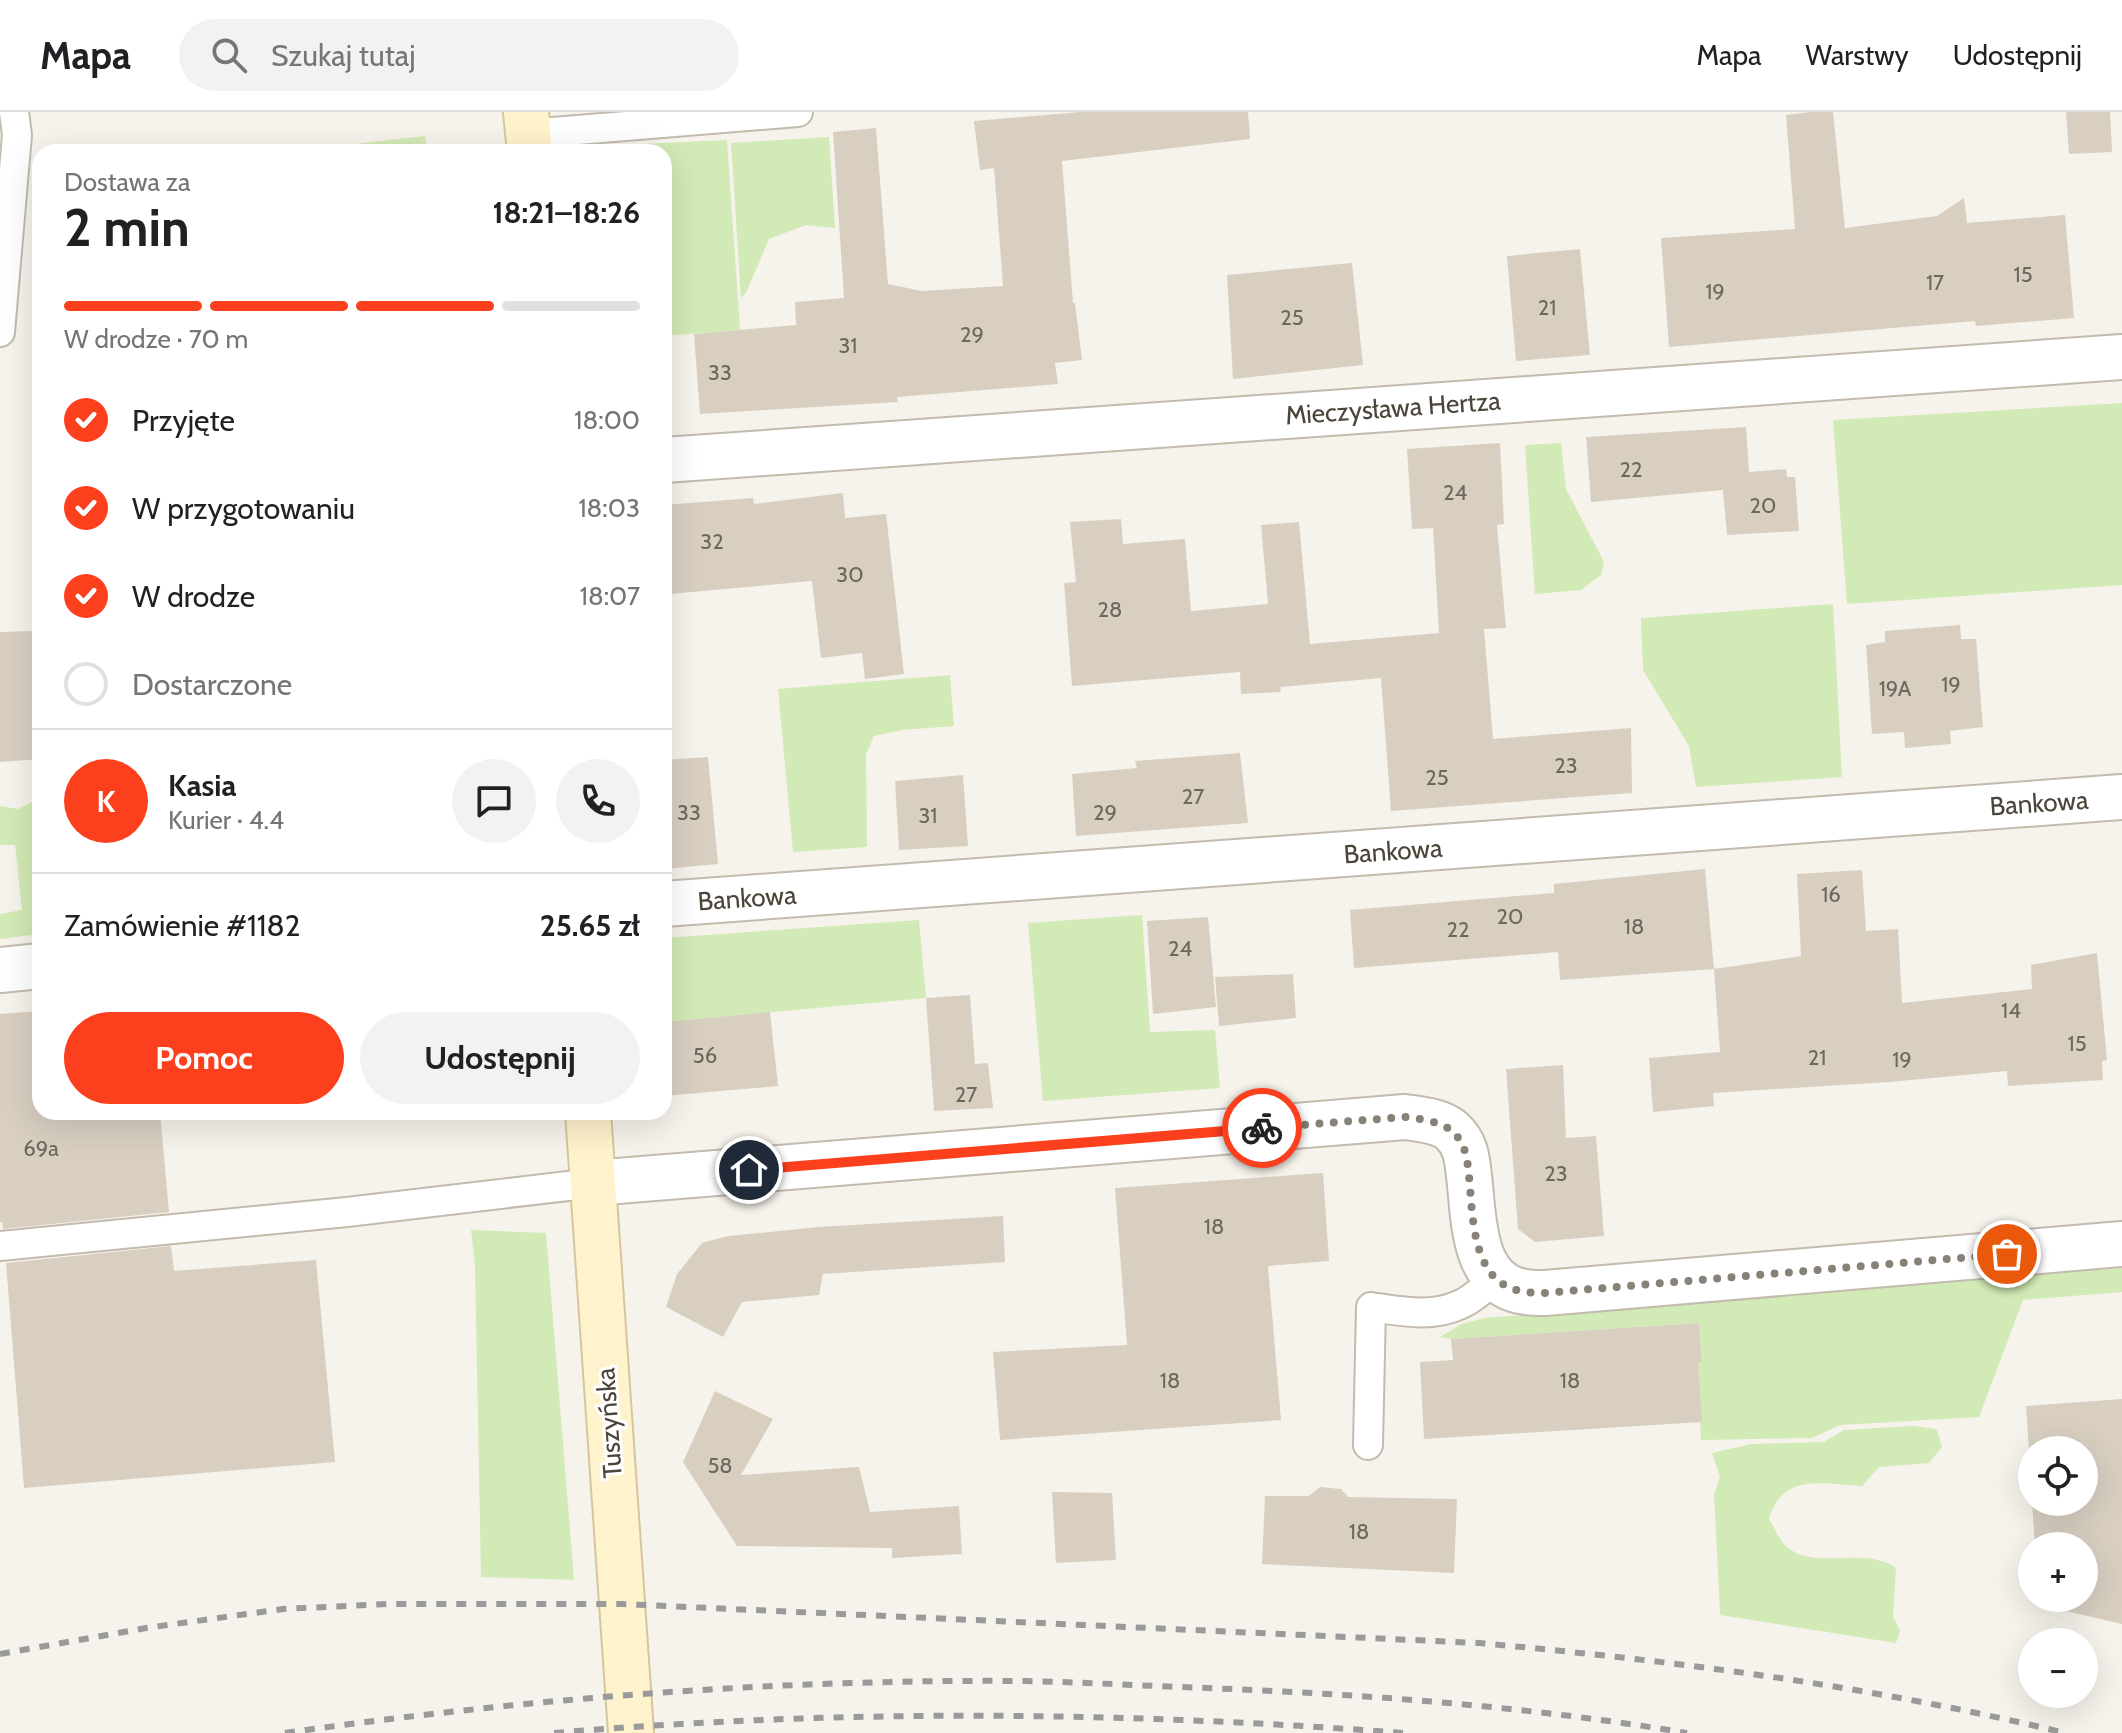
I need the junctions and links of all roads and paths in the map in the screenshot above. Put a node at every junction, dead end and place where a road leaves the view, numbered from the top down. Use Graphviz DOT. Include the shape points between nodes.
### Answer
graph roads {
  1 [pos="14,112"];
  2 [pos="798,112"];
  3 [pos="528,133"];
  4 [pos="0,332"];
  5 [pos="2122,357"];
  6 [pos="672,459"];
  7 [pos="2122,797"];
  8 [pos="672,903"];
  9 [pos="32,967"];
  10 [pos="0,970"];
  11 [pos="589,1120"];
  12 [pos="593,1183"];
  13 [pos="2122,1244"];
  14 [pos="0,1246"];
  15 [pos="1495,1279"];
  16 [pos="1368,1445"];
  17 [pos="631,1733"];
  1 -- 4 [label="lane" via="17,135"];
  2 -- 3 [label="lane"];
  5 -- 6 [label="street, Mieczysława Hertza"];
  7 -- 8 [label="street, Bankowa"];
  9 -- 10 [label="street"];
  11 -- 12 [label="street, Tuszyńska"];
  12 -- 14 [label="lane"];
  12 -- 15 [label="street" via="1405,1117 1450,1129 1465,1146 1476,1240"];
  12 -- 17 [label="street, Tuszyńska"];
  13 -- 15 [label="street" via="1545,1293 1518,1291"];
  15 -- 16 [label="lane" via="1461,1305 1438,1312 1371,1307"];
}
